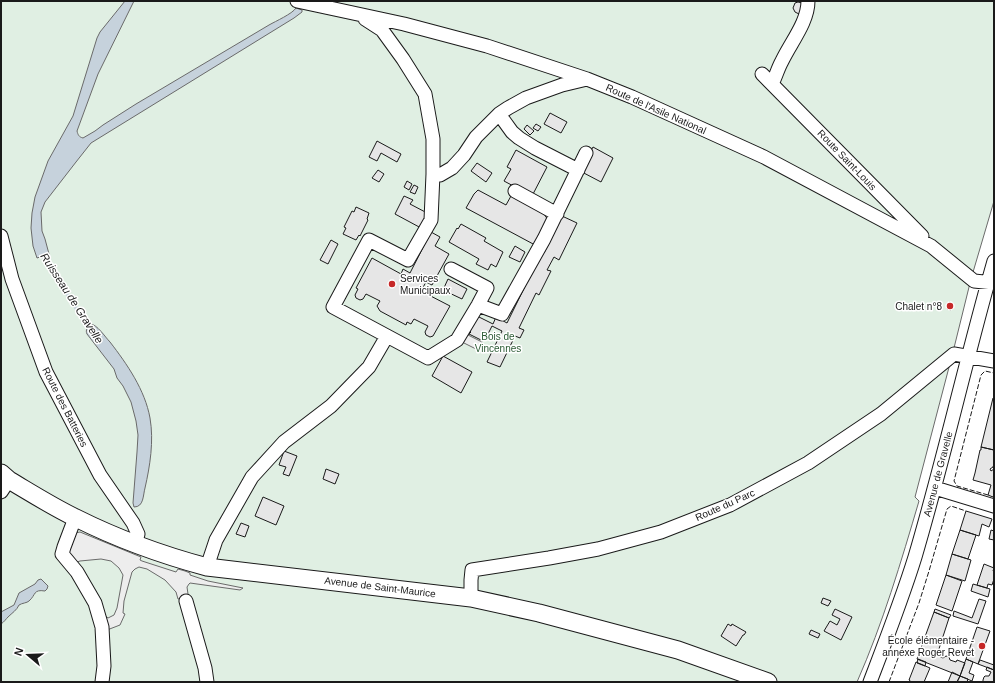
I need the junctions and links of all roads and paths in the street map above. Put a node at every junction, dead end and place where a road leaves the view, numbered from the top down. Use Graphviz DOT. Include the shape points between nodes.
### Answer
graph roads {
  1 [pos="296,1"];
  2 [pos="808,1"];
  3 [pos="356,14"];
  4 [pos="762,74"];
  5 [pos="587,79"];
  6 [pos="772,84"];
  7 [pos="499,114"];
  8 [pos="586,152"];
  9 [pos="578,170"];
  10 [pos="433,174"];
  11 [pos="515,191"];
  12 [pos="556,214"];
  13 [pos="1,236"];
  14 [pos="931,246"];
  15 [pos="994,261"];
  16 [pos="451,269"];
  17 [pos="991,283"];
  18 [pos="478,305"];
  19 [pos="387,336"];
  20 [pos="969,356"];
  21 [pos="994,361"];
  22 [pos="4,482"];
  23 [pos="935,488"];
  24 [pos="994,506"];
  25 [pos="75,518"];
  26 [pos="135,545"];
  27 [pos="207,567"];
  28 [pos="471,598"];
  29 [pos="186,601"];
  30 [pos="102,682"];
  31 [pos="207,682"];
  32 [pos="768,682"];
  33 [pos="870,682"];
  1 -- 3 [label="street, Route de l'Asile National"];
  2 -- 6 [label="street" via="805,18"];
  3 -- 5 [label="street, Route de l'Asile National" via="487,46"];
  3 -- 10 [label="street" via="382,30 425,94 432,139"];
  4 -- 6 [label="street, Route Saint-Louis"];
  5 -- 7 [label="street" via="526,98"];
  5 -- 14 [label="street, Route de l'Asile National" via="764,157"];
  6 -- 14 [label="street, Route Saint-Louis"];
  7 -- 9 [label="street" via="519,138"];
  7 -- 10 [label="street" via="476,137 452,168 440,175"];
  8 -- 9 [label="street"];
  9 -- 12 [label="street"];
  10 -- 19 [label="street" via="431,220 408,260 369,240 333,307"];
  11 -- 12 [label="street"];
  12 -- 18 [label="street" via="502,314"];
  13 -- 26 [label="street, Route des Batteries" via="12,279 46,372 100,475 133,523 138,534"];
  14 -- 17 [label="street, Route de l'Asile National" via="974,281"];
  15 -- 17 [label="street, Avenue de Gravelle"];
  16 -- 18 [label="street" via="487,288"];
  17 -- 20 [label="street, Avenue de Gravelle"];
  18 -- 19 [label="street" via="457,340 428,358"];
  19 -- 27 [label="street" via="369,367 332,406 284,442 252,477 216,540"];
  20 -- 21 [label="street"];
  20 -- 23 [label="street, Avenue de Gravelle"];
  20 -- 28 [label="street, Route du Parc" via="954,354 881,414 838,443 808,463 730,505 661,532 598,549 472,570"];
  22 -- 25 [label="main road, Avenue de Saint-Maurice"];
  23 -- 24 [label="street"];
  23 -- 33 [label="street, Avenue de Gravelle" via="901,602"];
  25 -- 26 [label="main road, Avenue de Saint-Maurice"];
  25 -- 30 [label="street" via="62,554 94,603 102,627"];
  26 -- 27 [label="main road, Avenue de Saint-Maurice"];
  27 -- 28 [label="main road, Avenue de Saint-Maurice"];
  28 -- 32 [label="main road, Avenue de Saint-Maurice" via="539,613 678,650"];
  29 -- 31 [label="street"];
}
